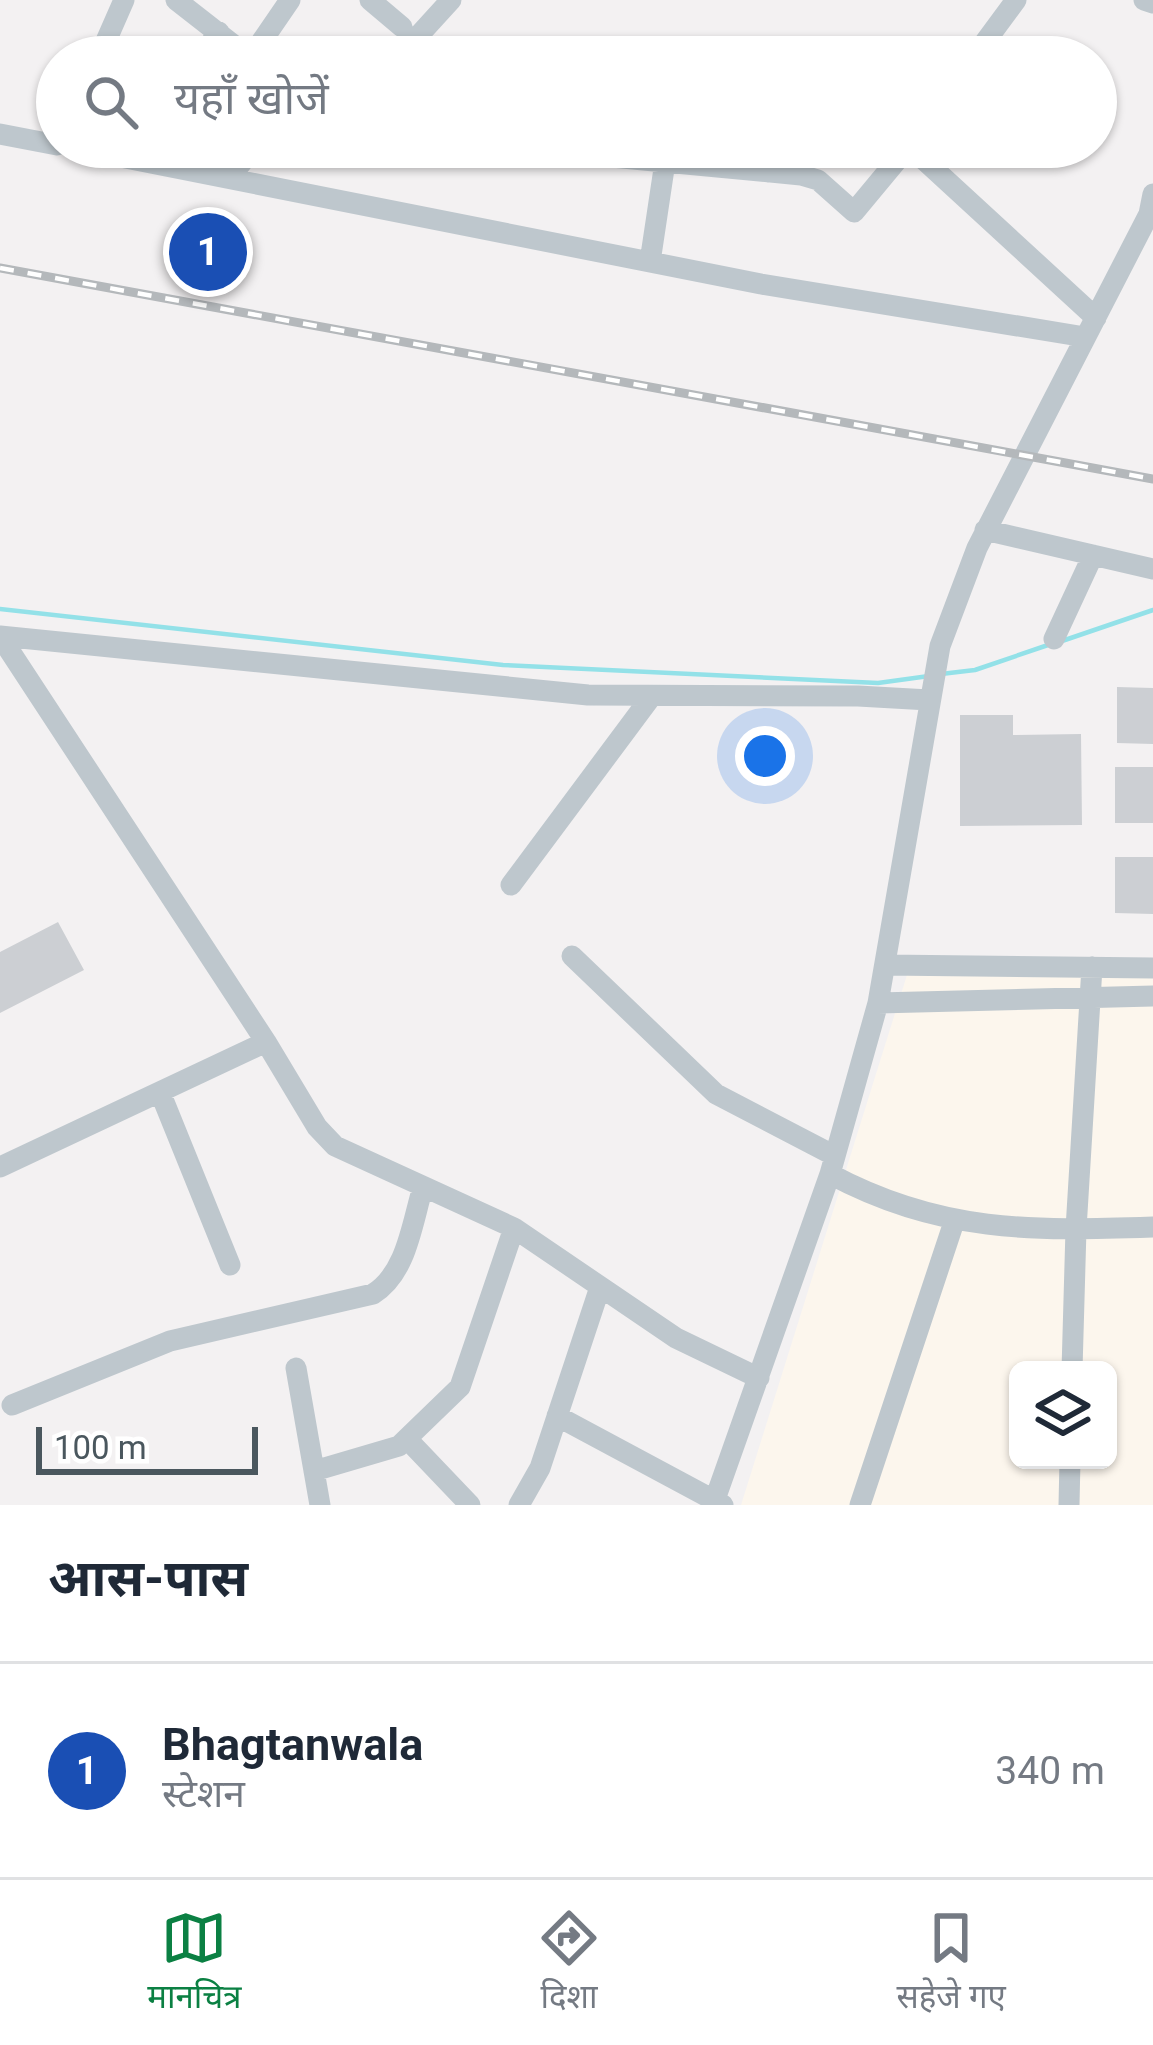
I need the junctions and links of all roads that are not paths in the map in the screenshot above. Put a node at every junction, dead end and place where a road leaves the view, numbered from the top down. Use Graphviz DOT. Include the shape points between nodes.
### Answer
graph roads {
  1 [pos="124,0"];
  2 [pos="176,0"];
  3 [pos="290,0"];
  4 [pos="370,0"];
  5 [pos="451,0"];
  6 [pos="1016,0"];
  7 [pos="1144,0"];
  8 [pos="1153,3"];
  9 [pos="402,27"];
  10 [pos="219,32"];
  11 [pos="108,36"];
  12 [pos="216,36"];
  13 [pos="224,36"];
  14 [pos="265,36"];
  15 [pos="418,36"];
  16 [pos="989,36"];
  17 [pos="0,134"];
  18 [pos="36,141"];
  19 [pos="197,168"];
  20 [pos="237,168"];
  21 [pos="673,168"];
  22 [pos="744,168"];
  23 [pos="770,168"];
  24 [pos="891,168"];
  25 [pos="930,168"];
  26 [pos="769,172"];
  27 [pos="231,176"];
  28 [pos="1152,206"];
  29 [pos="650,262"];
  30 [pos="1090,327"];
  31 [pos="985,530"];
  32 [pos="1094,555"];
  33 [pos="1153,569"];
  34 [pos="0,636"];
  35 [pos="1054,639"];
  36 [pos="930,696"];
  37 [pos="651,697"];
  38 [pos="511,885"];
  39 [pos="572,956"];
  40 [pos="886,965"];
  41 [pos="1011,966"];
  42 [pos="1092,967"];
  43 [pos="1153,968"];
  44 [pos="1089,995"];
  45 [pos="1153,996"];
  46 [pos="1011,998"];
  47 [pos="878,1004"];
  48 [pos="266,1042"];
  49 [pos="160,1092"];
  50 [pos="832,1165"];
  51 [pos="0,1168"];
  52 [pos="423,1187"];
  53 [pos="954,1222"];
  54 [pos="1153,1227"];
  55 [pos="514,1228"];
  56 [pos="1076,1229"];
  57 [pos="230,1265"];
  58 [pos="600,1286"];
  59 [pos="1072,1361"];
  60 [pos="296,1368"];
  61 [pos="759,1378"];
  62 [pos="12,1405"];
  63 [pos="557,1416"];
  64 [pos="408,1440"];
  65 [pos="1070,1469"];
  66 [pos="314,1472"];
  67 [pos="717,1504"];
  68 [pos="320,1505"];
  69 [pos="470,1505"];
  70 [pos="519,1505"];
  71 [pos="860,1505"];
  72 [pos="1069,1505"];
  1 -- 11 [label="street"];
  2 -- 10 [label="street"];
  3 -- 14 [label="street"];
  4 -- 9 [label="street"];
  5 -- 15 [label="street"];
  6 -- 16 [label="street"];
  7 -- 8 [label="street"];
  10 -- 12 [label="street"];
  10 -- 13 [label="street"];
  17 -- 18 [label="street"];
  19 -- 27 [label="street"];
  20 -- 27 [label="street"];
  21 -- 29 [label="street"];
  22 -- 26 [label="street"];
  23 -- 26 [label="street"];
  24 -- 26 [label="street" via="854,212 818,180"];
  25 -- 30 [label="street"];
  27 -- 29 [label="street"];
  28 -- 30 [label="street"];
  29 -- 30 [label="street" via="831,297"];
  30 -- 31 [label="street"];
  31 -- 32 [label="street"];
  31 -- 36 [label="street" via="940,646"];
  32 -- 33 [label="street"];
  32 -- 35 [label="street"];
  34 -- 37 [label="street"];
  34 -- 48 [label="street"];
  36 -- 37 [label="street"];
  36 -- 40 [label="street"];
  37 -- 38 [label="street"];
  39 -- 50 [label="street" via="716,1094"];
  40 -- 41 [label="street"];
  40 -- 47 [label="street"];
  41 -- 42 [label="street"];
  41 -- 46 [label="street"];
  42 -- 43 [label="street"];
  42 -- 44 [label="street"];
  44 -- 45 [label="street"];
  44 -- 46 [label="street"];
  44 -- 56 [label="street"];
  46 -- 47 [label="street"];
  47 -- 50 [label="street"];
  48 -- 49 [label="street"];
  48 -- 52 [label="street" via="335,1146"];
  49 -- 51 [label="street"];
  49 -- 57 [label="street"];
  50 -- 53 [label="street" via="872,1194"];
  50 -- 61 [label="street"];
  52 -- 55 [label="street"];
  52 -- 62 [label="street" via="399,1267 373,1294 170,1341"];
  53 -- 56 [label="street"];
  53 -- 71 [label="street"];
  54 -- 56 [label="street"];
  55 -- 58 [label="street"];
  55 -- 64 [label="street" via="466,1378"];
  56 -- 59 [label="street"];
  58 -- 61 [label="street" via="676,1338"];
  58 -- 63 [label="street"];
  60 -- 66 [label="street"];
  61 -- 67 [label="street"];
  63 -- 67 [label="street"];
  63 -- 70 [label="street"];
  64 -- 66 [label="street"];
  64 -- 69 [label="street"];
  65 -- 72 [label="street"];
  66 -- 68 [label="street"];
}
